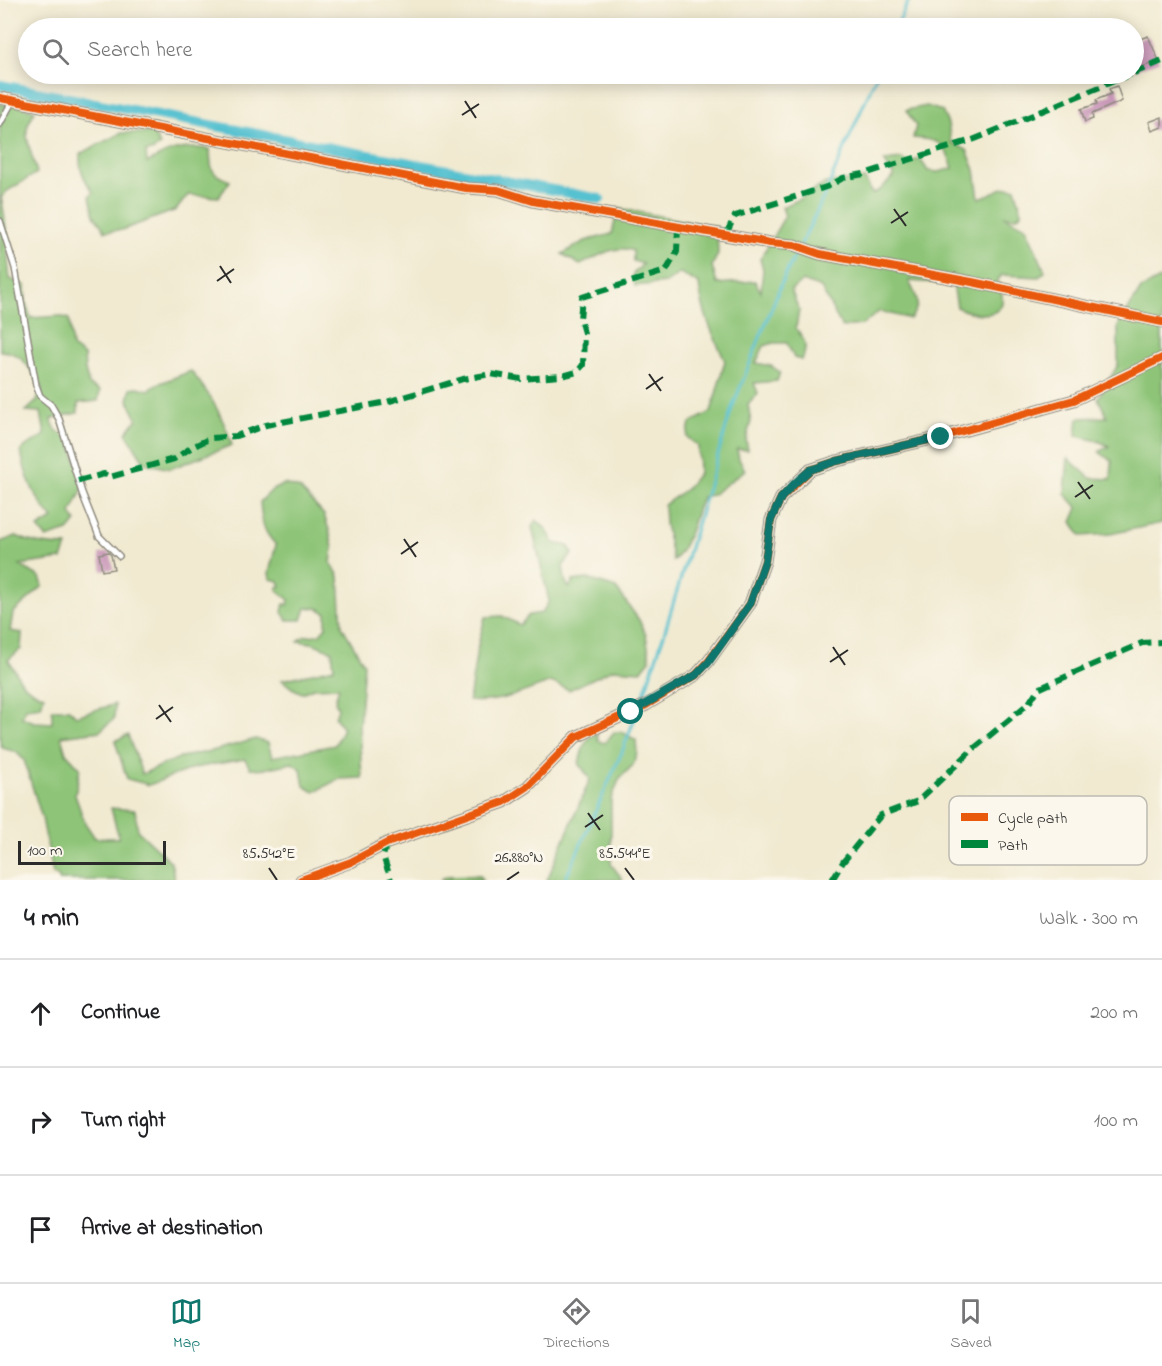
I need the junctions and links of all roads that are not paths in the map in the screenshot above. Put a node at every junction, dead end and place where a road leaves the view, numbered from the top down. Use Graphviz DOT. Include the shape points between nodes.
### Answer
graph roads {
  1 [pos="0,98"];
  2 [pos="13,100"];
  3 [pos="0,124"];
  4 [pos="0,221"];
  5 [pos="1162,321"];
  6 [pos="1162,358"];
  7 [pos="119,556"];
  8 [pos="301,880"];
  1 -- 2 [label="street"];
  2 -- 3 [label="lane"];
  2 -- 5 [label="street" via="465,188 507,191 533,201 595,213 794,245"];
  4 -- 7 [label="lane" via="15,268 38,391 58,420 99,536"];
  6 -- 8 [label="street" via="1074,400 810,470 781,498 771,520 765,561 750,604 696,675 646,705 576,737 527,787 504,802 387,843 351,862"];
}
